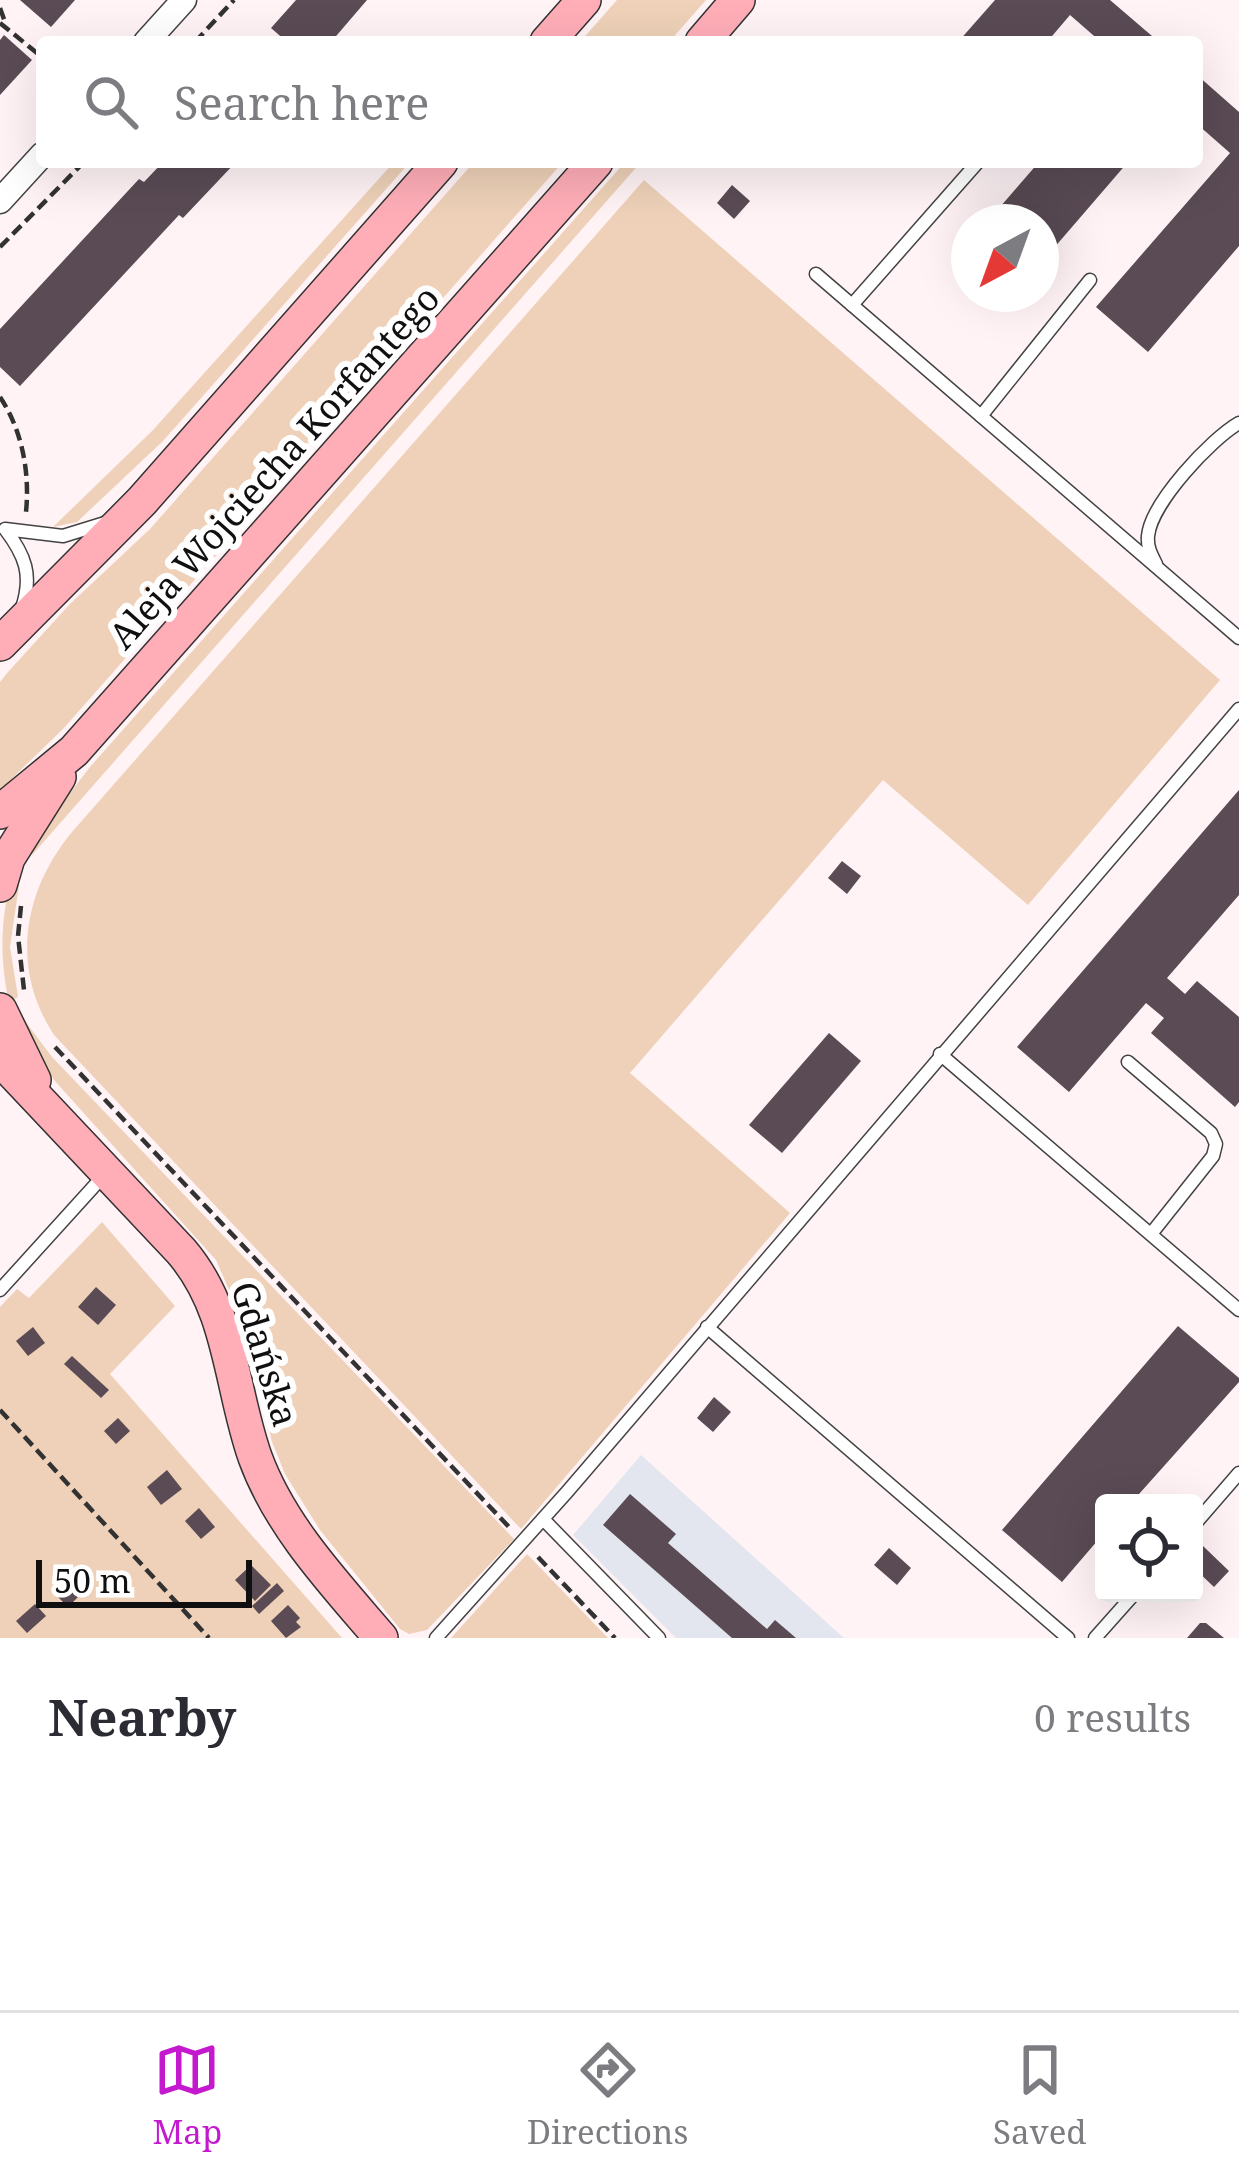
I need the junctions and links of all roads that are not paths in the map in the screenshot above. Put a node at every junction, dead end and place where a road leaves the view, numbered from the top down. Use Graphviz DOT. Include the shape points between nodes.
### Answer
graph roads {
  1 [pos="184,0"];
  2 [pos="584,0"];
  3 [pos="151,36"];
  4 [pos="552,36"];
  5 [pos="36,162"];
  6 [pos="436,168"];
  7 [pos="591,168"];
  8 [pos="973,168"];
  9 [pos="0,201"];
  10 [pos="816,274"];
  11 [pos="1090,280"];
  12 [pos="852,305"];
  13 [pos="981,416"];
  14 [pos="1239,423"];
  15 [pos="142,501"];
  16 [pos="2,526"];
  17 [pos="1160,570"];
  18 [pos="8,635"];
  19 [pos="1239,638"];
  20 [pos="1239,709"];
  21 [pos="74,751"];
  22 [pos="0,812"];
  23 [pos="11,896"];
  24 [pos="14,1005"];
  25 [pos="940,1054"];
  26 [pos="0,1059"];
  27 [pos="1128,1062"];
  28 [pos="0,1081"];
  29 [pos="52,1113"];
  30 [pos="106,1172"];
  31 [pos="1150,1234"];
  32 [pos="0,1290"];
  33 [pos="1239,1310"];
  34 [pos="707,1327"];
  35 [pos="1239,1474"];
  36 [pos="1203,1516"];
  37 [pos="543,1519"];
  38 [pos="1127,1602"];
  39 [pos="381,1638"];
  40 [pos="436,1638"];
  41 [pos="659,1638"];
  42 [pos="1068,1638"];
  43 [pos="1095,1638"];
  1 -- 3 [label="street"];
  2 -- 4 [label="main road"];
  5 -- 9 [label="street"];
  6 -- 15 [label="main road"];
  7 -- 21 [label="main road, Aleja Wojciecha Korfantego"];
  8 -- 12 [label="lane"];
  10 -- 12 [label="lane"];
  11 -- 13 [label="lane"];
  12 -- 13 [label="lane"];
  13 -- 17 [label="lane"];
  14 -- 17 [label="lane" via="1157,509 1148,549"];
  15 -- 16 [label="lane" via="63,536"];
  15 -- 18 [label="main road"];
  16 -- 18 [label="lane" via="28,573"];
  17 -- 19 [label="lane"];
  20 -- 25 [label="lane"];
  21 -- 22 [label="main road, Aleja Wojciecha Korfantego"];
  21 -- 23 [label="main road" via="8,858"];
  24 -- 29 [label="main road"];
  25 -- 31 [label="lane"];
  25 -- 34 [label="lane"];
  26 -- 29 [label="main road, Gdańska"];
  27 -- 31 [label="lane" via="1216,1144"];
  28 -- 29 [label="main road"];
  29 -- 30 [label="main road, Gdańska"];
  30 -- 32 [label="lane"];
  30 -- 39 [label="main road, Gdańska" via="205,1282 269,1488"];
  31 -- 33 [label="lane"];
  34 -- 37 [label="lane"];
  34 -- 42 [label="lane"];
  35 -- 36 [label="lane"];
  37 -- 40 [label="lane"];
  37 -- 41 [label="lane"];
  38 -- 43 [label="lane"];
}
